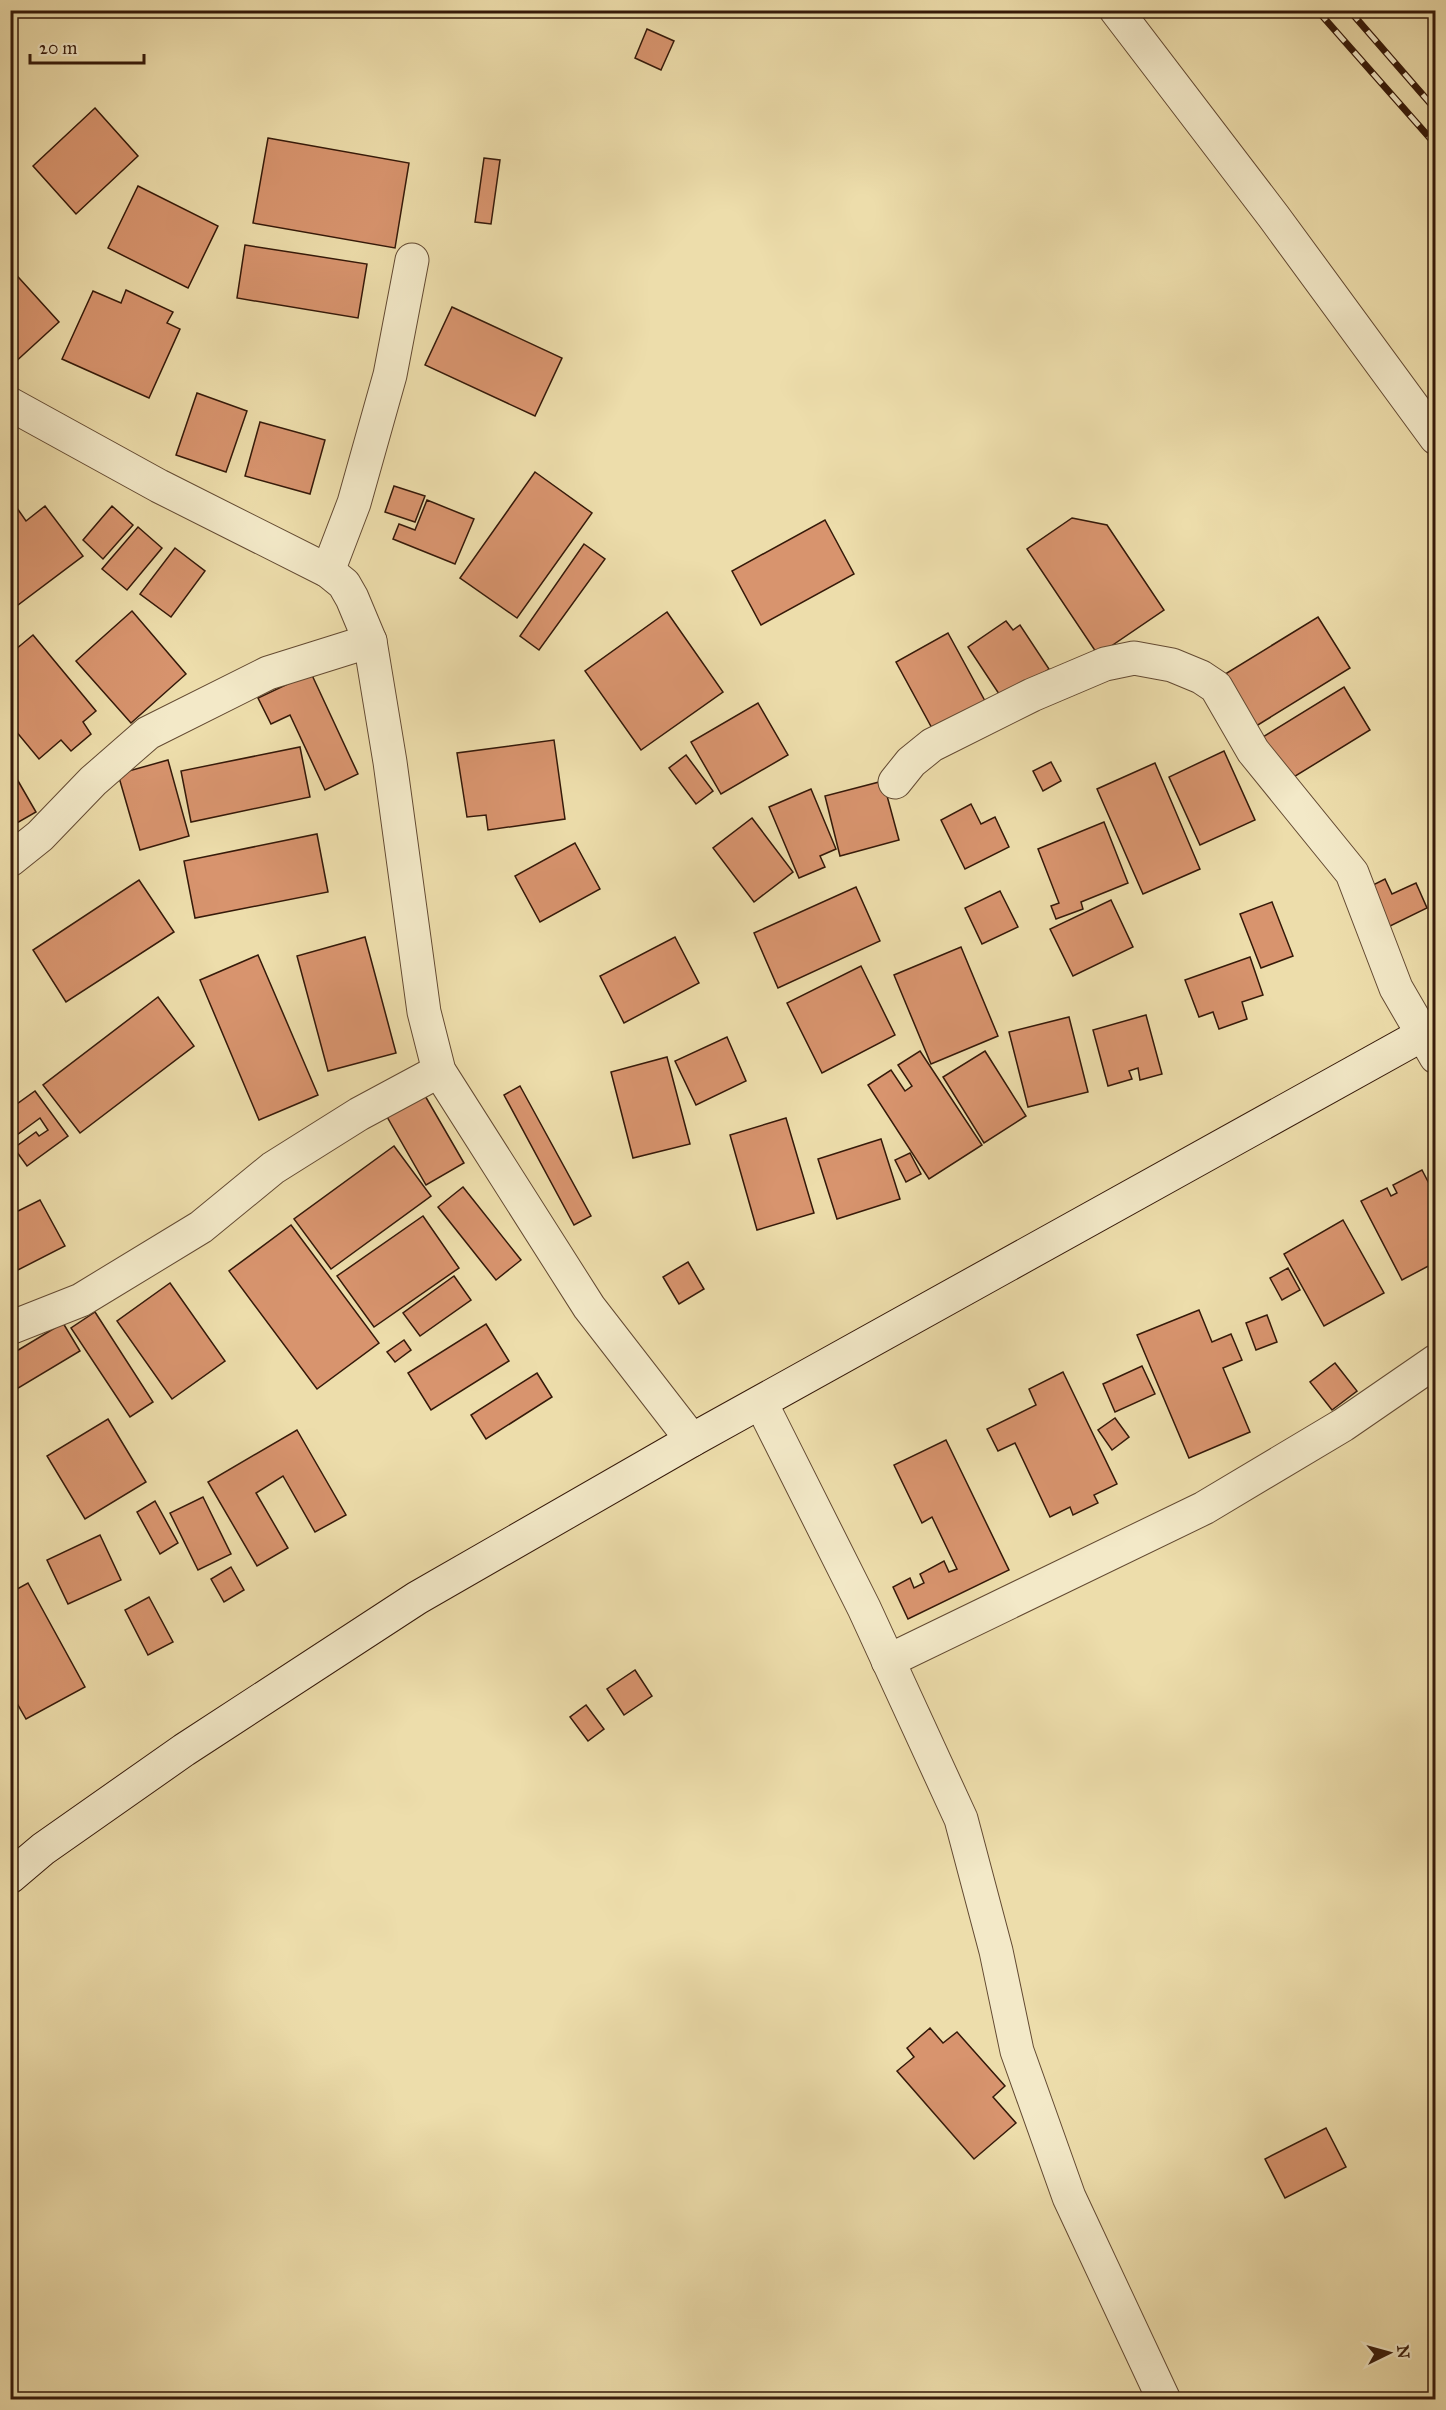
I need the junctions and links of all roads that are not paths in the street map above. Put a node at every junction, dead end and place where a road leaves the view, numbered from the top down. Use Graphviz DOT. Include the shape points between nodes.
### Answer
graph roads {
  1 [pos="1116,10"];
  2 [pos="412,260"];
  3 [pos="10,404"];
  4 [pos="1436,438"];
  5 [pos="328,571"];
  6 [pos="370,641"];
  7 [pos="895,782"];
  8 [pos="10,860"];
  9 [pos="1432,1039"];
  10 [pos="439,1071"];
  11 [pos="10,1328"];
  12 [pos="1436,1361"];
  13 [pos="760,1403"];
  14 [pos="692,1440"];
  15 [pos="888,1661"];
  16 [pos="10,1877"];
  17 [pos="1164,2400"];
  1 -- 4 [label="street"];
  2 -- 5 [label="street" via="390,375 354,503"];
  3 -- 5 [label="street" via="159,486"];
  5 -- 6 [label="street" via="344,584"];
  6 -- 8 [label="street" via="268,673 148,733"];
  6 -- 10 [label="street" via="424,1012"];
  7 -- 9 [label="street" via="932,745 1105,664 1134,658 1172,665 1201,677 1216,687 1253,751 1352,873 1396,988"];
  9 -- 13 [label="street"];
  10 -- 11 [label="street" via="359,1114 273,1168 201,1227 81,1300"];
  10 -- 14 [label="street" via="589,1307"];
  12 -- 15 [label="street" via="1342,1425 1204,1508"];
  13 -- 14 [label="street"];
  13 -- 15 [label="street"];
  14 -- 16 [label="street" via="417,1598 184,1750 43,1849"];
  15 -- 17 [label="street" via="961,1819 1017,2051 1065,2186"];
}
